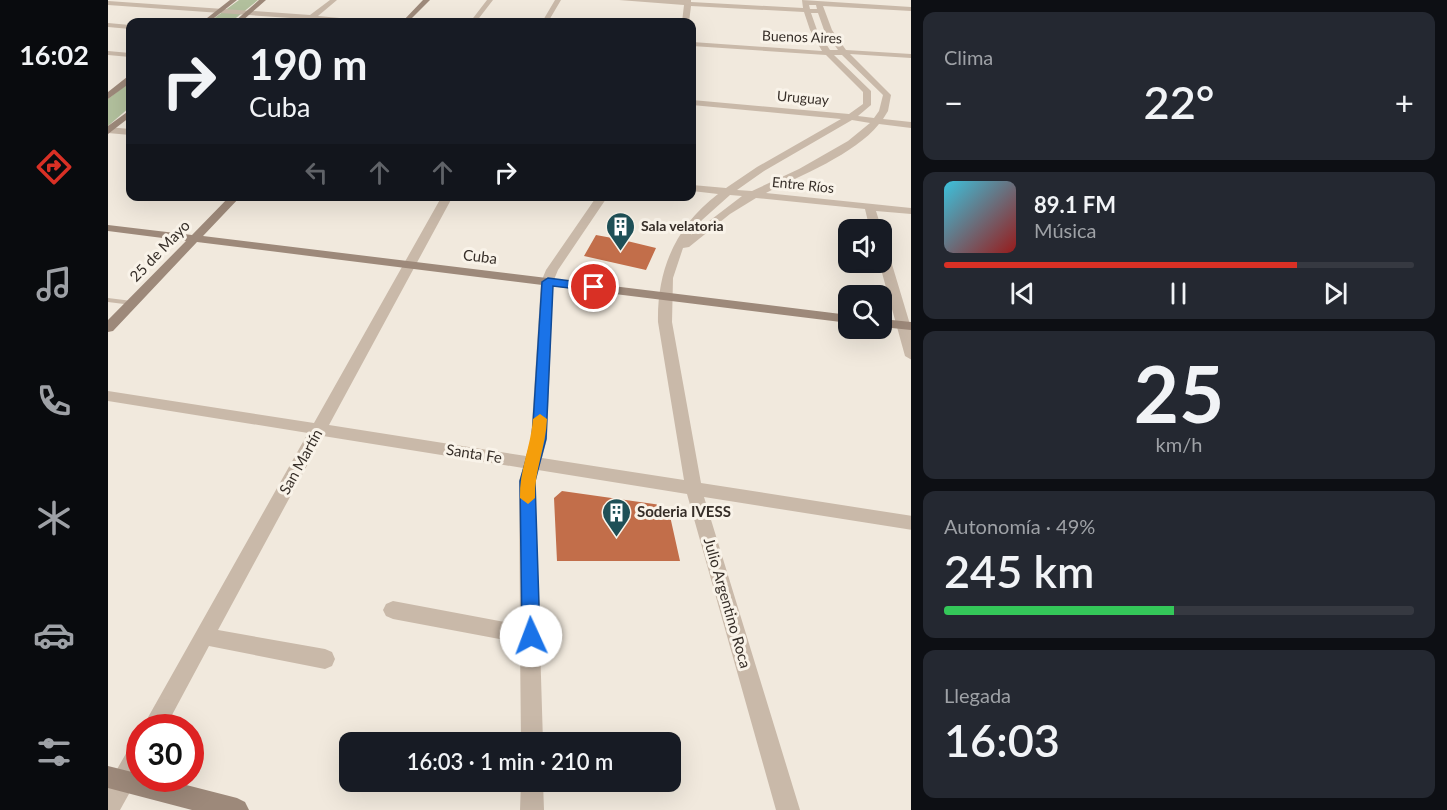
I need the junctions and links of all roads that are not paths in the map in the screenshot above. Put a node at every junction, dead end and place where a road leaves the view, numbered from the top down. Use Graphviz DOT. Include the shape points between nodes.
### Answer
graph roads {
  1 [pos="234,0"];
  2 [pos="263,0"];
  3 [pos="334,0"];
  4 [pos="427,0"];
  5 [pos="490,0"];
  6 [pos="558,0"];
  7 [pos="622,0"];
  8 [pos="108,1"];
  9 [pos="688,2"];
  10 [pos="806,5"];
  11 [pos="819,5"];
  12 [pos="911,9"];
  13 [pos="221,11"];
  14 [pos="248,13"];
  15 [pos="211,18"];
  16 [pos="242,18"];
  17 [pos="291,18"];
  18 [pos="311,18"];
  19 [pos="409,18"];
  20 [pos="476,18"];
  21 [pos="547,18"];
  22 [pos="686,18"];
  23 [pos="108,26"];
  24 [pos="126,27"];
  25 [pos="696,44"];
  26 [pos="842,52"];
  27 [pos="108,53"];
  28 [pos="828,53"];
  29 [pos="126,55"];
  30 [pos="911,56"];
  31 [pos="126,81"];
  32 [pos="113,89"];
  33 [pos="108,96"];
  34 [pos="696,102"];
  35 [pos="126,116"];
  36 [pos="851,117"];
  37 [pos="879,121"];
  38 [pos="911,124"];
  39 [pos="108,130"];
  40 [pos="126,132"];
  41 [pos="696,188"];
  42 [pos="728,192"];
  43 [pos="753,195"];
  44 [pos="231,201"];
  45 [pos="445,201"];
  46 [pos="600,201"];
  47 [pos="870,207"];
  48 [pos="911,211"];
  49 [pos="873,219"];
  50 [pos="108,228"];
  51 [pos="195,238"];
  52 [pos="676,252"];
  53 [pos="410,265"];
  54 [pos="890,273"];
  55 [pos="548,282"];
  56 [pos="663,296"];
  57 [pos="108,300"];
  58 [pos="132,303"];
  59 [pos="838,317"];
  60 [pos="892,324"];
  61 [pos="907,326"];
  62 [pos="108,328"];
  63 [pos="911,350"];
  64 [pos="108,396"];
  65 [pos="318,430"];
  66 [pos="532,463"];
  67 [pos="693,487"];
  68 [pos="911,523"];
  69 [pos="393,610"];
  70 [pos="204,636"];
  71 [pos="531,636"];
  72 [pos="324,659"];
  73 [pos="161,714"];
  74 [pos="532,732"];
  75 [pos="126,767"];
  76 [pos="116,779"];
  77 [pos="532,792"];
  78 [pos="108,808"];
  79 [pos="237,810"];
  80 [pos="532,810"];
  81 [pos="788,810"];
  1 -- 13 [label="street"];
  2 -- 14 [label="street"];
  3 -- 18 [label="street"];
  4 -- 19 [label="street"];
  5 -- 20 [label="street"];
  6 -- 21 [label="street"];
  7 -- 9 [label="street"];
  8 -- 13 [label="street"];
  9 -- 10 [label="street"];
  9 -- 22 [label="street"];
  10 -- 11 [label="street"];
  10 -- 28 [label="street, Julio Argentino Roca" via="812,33"];
  11 -- 12 [label="street"];
  11 -- 26 [label="street" via="827,30"];
  13 -- 14 [label="street"];
  13 -- 15 [label="street"];
  14 -- 16 [label="street"];
  14 -- 17 [label="street"];
  23 -- 24 [label="street"];
  25 -- 28 [label="street, Buenos Aires"];
  26 -- 28 [label="street, Buenos Aires"];
  26 -- 30 [label="street, Buenos Aires"];
  26 -- 37 [label="street" via="887,95"];
  27 -- 29 [label="street"];
  28 -- 36 [label="street, Julio Argentino Roca" via="869,95 867,105"];
  31 -- 32 [label="street"];
  32 -- 33 [label="street"];
  34 -- 36 [label="street, Uruguay"];
  35 -- 39 [label="street"];
  36 -- 37 [label="street, Uruguay"];
  36 -- 42 [label="street, Julio Argentino Roca"];
  37 -- 38 [label="street, Uruguay"];
  37 -- 43 [label="street" via="834,154"];
  39 -- 40 [label="street"];
  41 -- 42 [label="street, Entre Ríos"];
  42 -- 43 [label="street, Entre Ríos"];
  42 -- 52 [label="street, Julio Argentino Roca" via="684,235"];
  43 -- 47 [label="street, Entre Ríos"];
  43 -- 52 [label="street"];
  44 -- 51 [label="street, 25 de Mayo"];
  45 -- 53 [label="street, San Martín"];
  46 -- 55 [label="street" via="552,270"];
  47 -- 48 [label="street, Entre Ríos"];
  47 -- 49 [label="street"];
  50 -- 51 [label="street, Cuba"];
  51 -- 53 [label="street, Cuba"];
  51 -- 58 [label="street, 25 de Mayo"];
  52 -- 56 [label="street, Julio Argentino Roca"];
  53 -- 55 [label="street, Cuba"];
  53 -- 65 [label="street, San Martín"];
  54 -- 61 [label="street"];
  55 -- 56 [label="street, Cuba"];
  55 -- 66 [label="street" via="539,439"];
  56 -- 59 [label="street, Cuba"];
  56 -- 67 [label="street, Julio Argentino Roca"];
  57 -- 58 [label="lane"];
  58 -- 62 [label="street, 25 de Mayo"];
  60 -- 61 [label="street"];
  61 -- 63 [label="street"];
  64 -- 65 [label="street, Santa Fe"];
  65 -- 66 [label="street, Santa Fe"];
  65 -- 70 [label="street, San Martín"];
  66 -- 67 [label="street, Santa Fe"];
  66 -- 71 [label="street" via="527,481"];
  67 -- 68 [label="street, Santa Fe"];
  67 -- 81 [label="street, Julio Argentino Roca"];
  69 -- 71 [label="street"];
  70 -- 72 [label="street"];
  70 -- 73 [label="street, San Martín"];
  71 -- 74 [label="street"];
  75 -- 76 [label="street"];
  76 -- 78 [label="street"];
  76 -- 79 [label="street"];
  77 -- 80 [label="street"];
}
